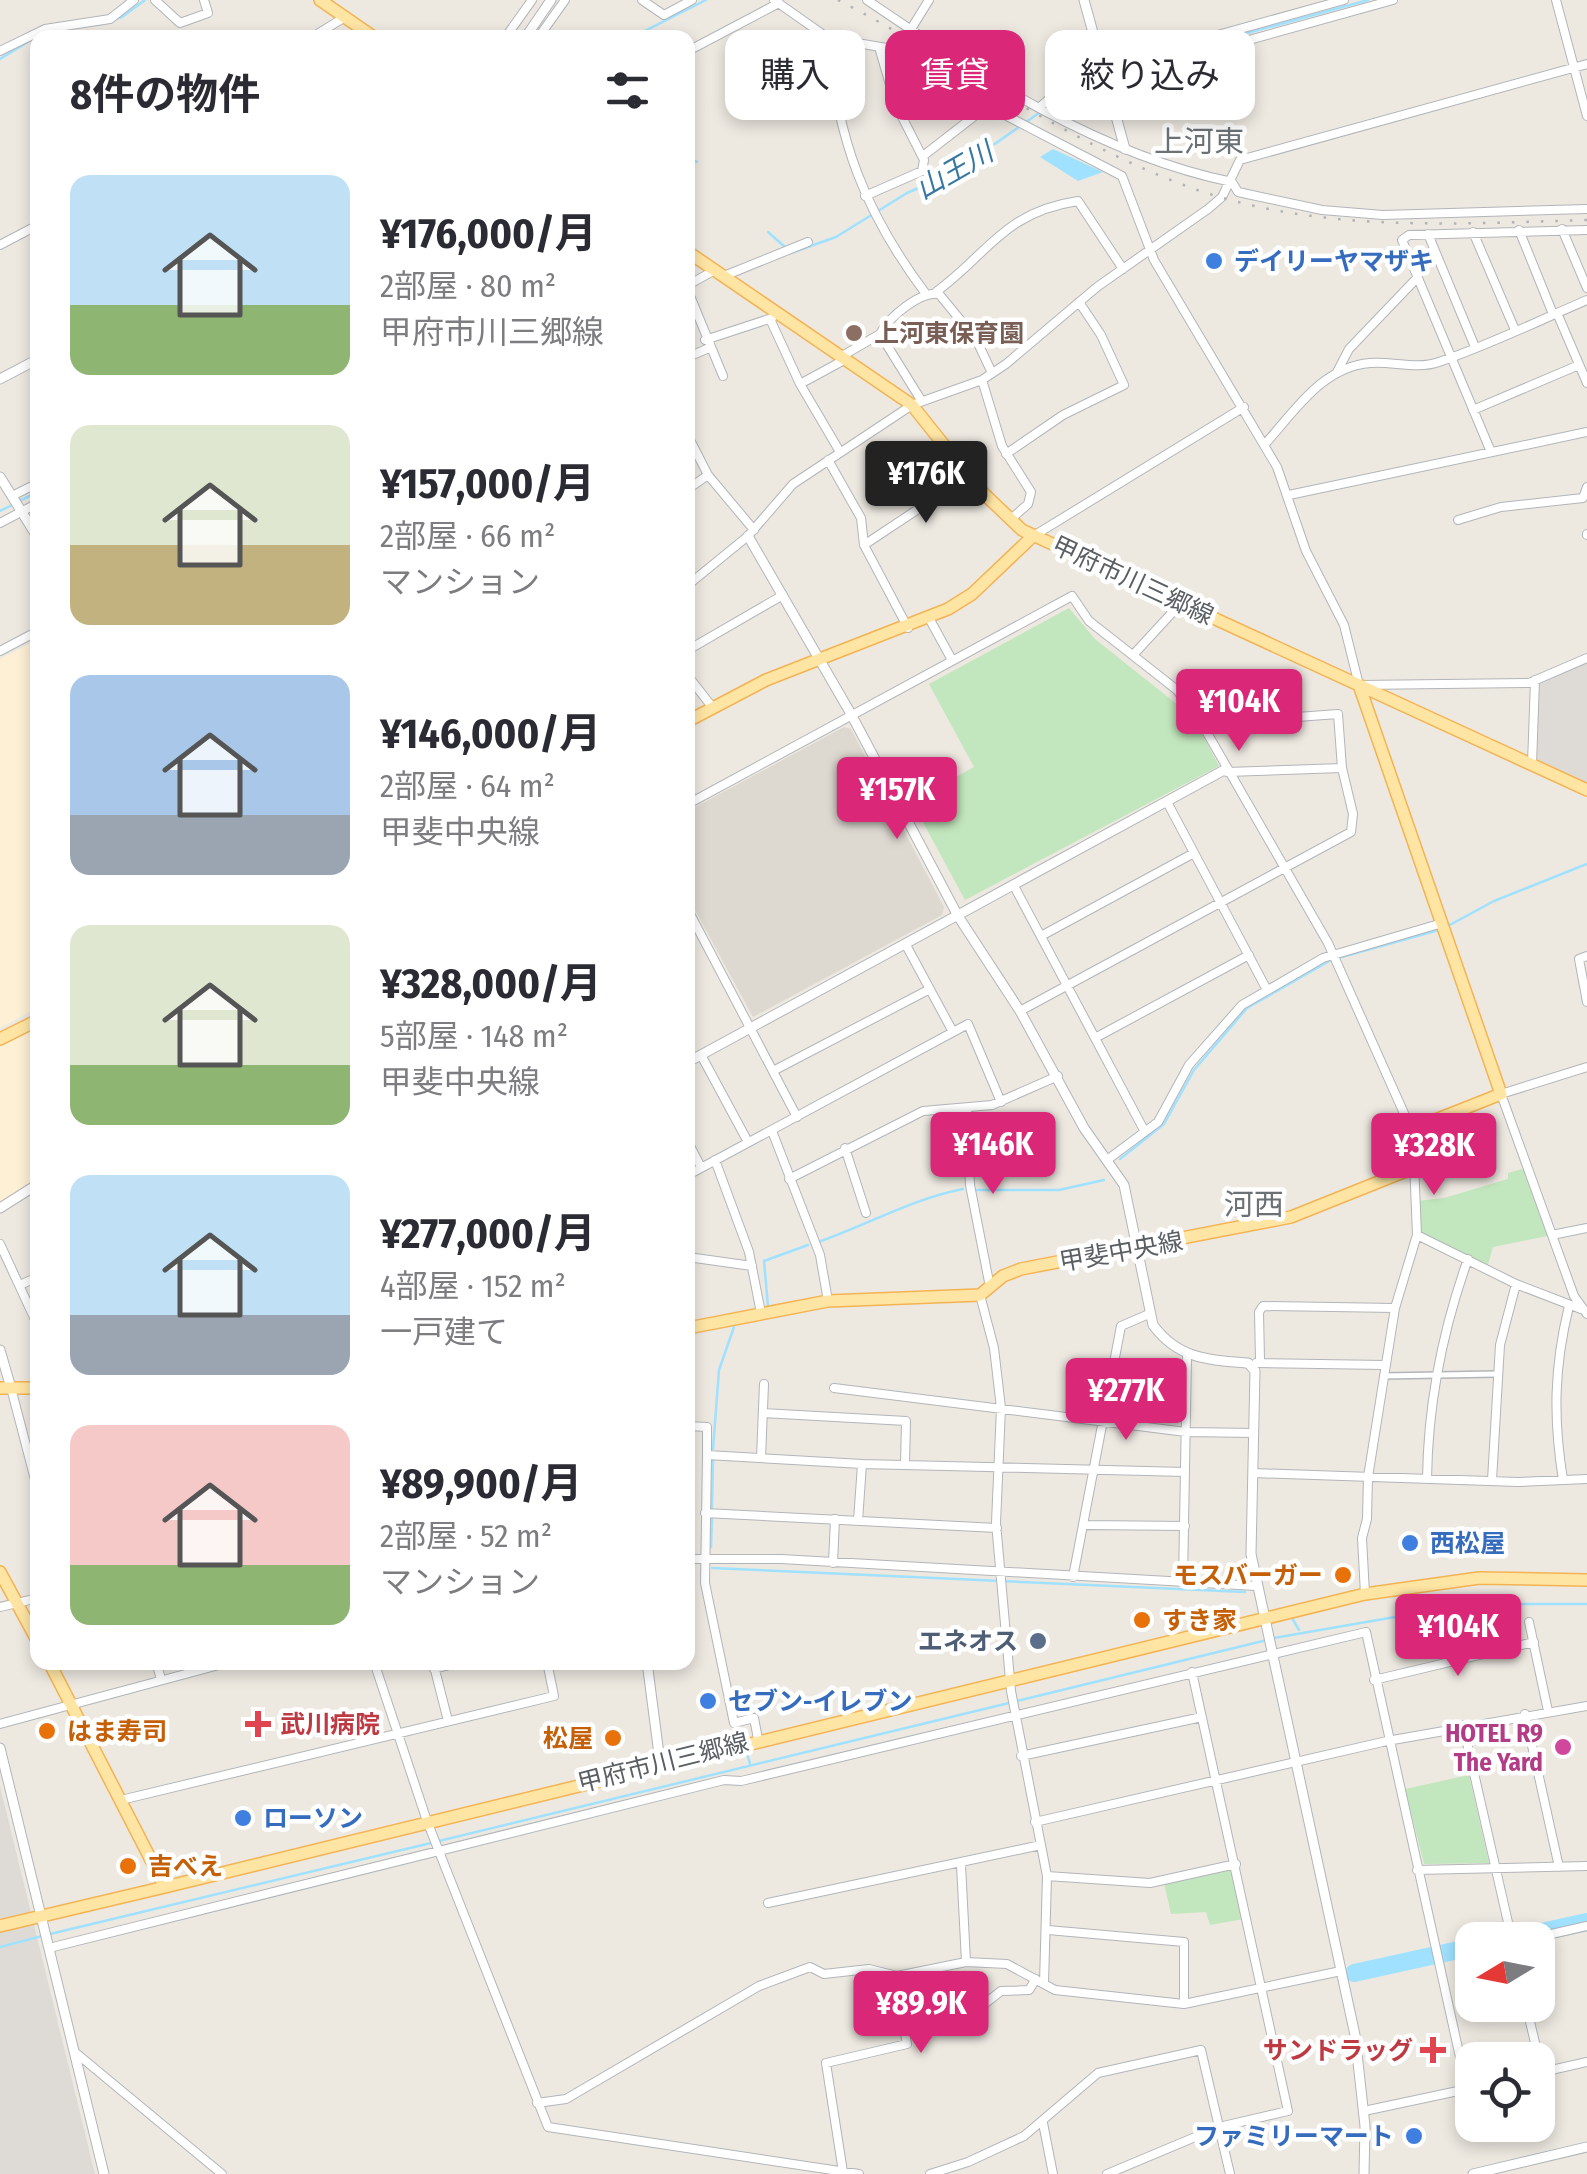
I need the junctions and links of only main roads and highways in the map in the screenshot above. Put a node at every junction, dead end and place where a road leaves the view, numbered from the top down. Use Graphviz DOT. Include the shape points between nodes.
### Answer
graph roads {
  1 [pos="320,0"];
  2 [pos="364,30"];
  3 [pos="695,257"];
  4 [pos="1034,535"];
  5 [pos="1359,685"];
  6 [pos="695,718"];
  7 [pos="1587,790"];
  8 [pos="30,1024"];
  9 [pos="0,1039"];
  10 [pos="695,1327"];
  11 [pos="0,1572"];
  12 [pos="1587,1580"];
  13 [pos="30,1627"];
  14 [pos="53,1670"];
  15 [pos="165,1886"];
  16 [pos="0,1926"];
  1 -- 2 [label="main road"];
  3 -- 4 [label="main road, 甲府市川三郷線" via="776,317 916,402 968,476 1010,521"];
  4 -- 5 [label="main road, 甲府市川三郷線"];
  4 -- 6 [label="main road" via="972,594 929,618 820,658"];
  5 -- 7 [label="main road, 甲府市川三郷線"];
  5 -- 10 [label="main road, 甲斐中央線" via="1501,1094 1429,1121 1406,1171 1291,1217 1021,1269 985,1291 828,1301"];
  8 -- 9 [label="main road"];
  11 -- 13 [label="main road"];
  12 -- 15 [label="main road, 甲府市川三郷線" via="1479,1578 1364,1594"];
  14 -- 15 [label="main road"];
  15 -- 16 [label="main road" via="43,1923"];
}
